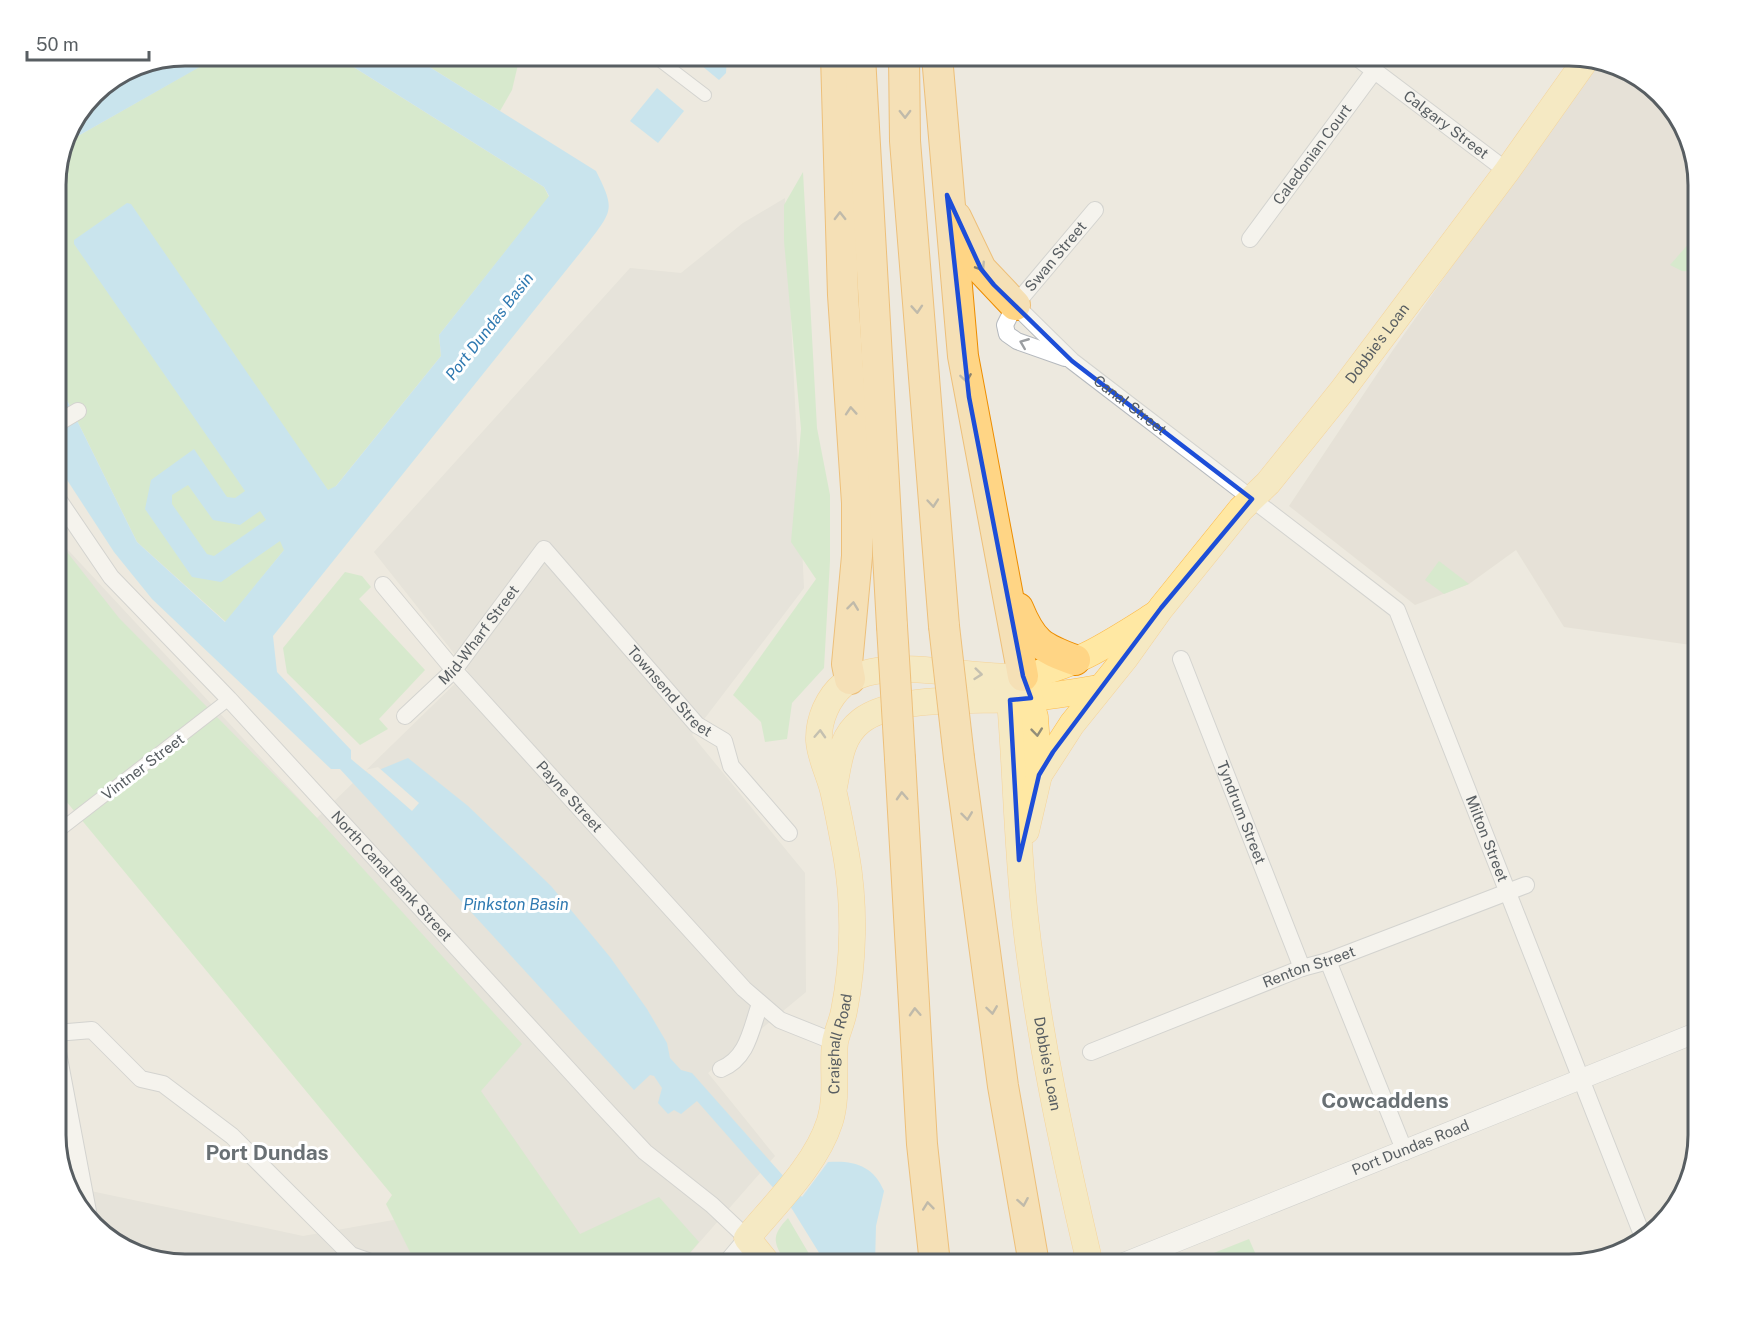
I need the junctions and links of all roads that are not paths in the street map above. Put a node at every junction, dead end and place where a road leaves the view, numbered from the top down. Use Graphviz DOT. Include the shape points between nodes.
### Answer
graph roads {
  1 [pos="667,66"];
  2 [pos="836,66"];
  3 [pos="861,66"];
  4 [pos="904,66"];
  5 [pos="938,66"];
  6 [pos="1369,66"];
  7 [pos="1581,67"];
  8 [pos="1375,70"];
  9 [pos="705,95"];
  10 [pos="1507,171"];
  11 [pos="947,195"];
  12 [pos="1095,210"];
  13 [pos="1250,239"];
  14 [pos="1015,305"];
  15 [pos="1072,360"];
  16 [pos="78,411"];
  17 [pos="66,418"];
  18 [pos="1252,499"];
  19 [pos="66,511"];
  20 [pos="544,549"];
  21 [pos="1005,578"];
  22 [pos="383,585"];
  23 [pos="1156,614"];
  24 [pos="1181,658"];
  25 [pos="1075,660"];
  26 [pos="454,670"];
  27 [pos="849,671"];
  28 [pos="1019,688"];
  29 [pos="1099,688"];
  30 [pos="228,699"];
  31 [pos="892,705"];
  32 [pos="405,716"];
  33 [pos="1039,775"];
  34 [pos="833,790"];
  35 [pos="66,825"];
  36 [pos="789,833"];
  37 [pos="1019,860"];
  38 [pos="1526,885"];
  39 [pos="1508,890"];
  40 [pos="1328,961"];
  41 [pos="1302,968"];
  42 [pos="760,1004"];
  43 [pos="66,1032"];
  44 [pos="1688,1036"];
  45 [pos="835,1042"];
  46 [pos="1091,1052"];
  47 [pos="721,1069"];
  48 [pos="1580,1080"];
  49 [pos="66,1095"];
  50 [pos="1405,1152"];
  51 [pos="86,1201"];
  52 [pos="1640,1230"];
  53 [pos="747,1238"];
  54 [pos="349,1254"];
  55 [pos="733,1254"];
  56 [pos="760,1254"];
  57 [pos="934,1254"];
  58 [pos="1032,1254"];
  59 [pos="1088,1254"];
  60 [pos="1146,1254"];
  1 -- 9 [label="street"];
  27 -- 2 [label="highway, one-way" via="857,503 843,295"];
  57 -- 3 [label="highway, one-way, bridge" via="922,1144"];
  4 -- 58 [label="highway, one-way, bridge" via="905,141 944,626 1001,1075"];
  5 -- 11 [label="highway"];
  6 -- 8 [label="street, Calgary Street"];
  7 -- 10 [label="main road, Dobbie's Loan"];
  8 -- 10 [label="street, Calgary Street"];
  8 -- 13 [label="street, Caledonian Court"];
  10 -- 18 [label="main road, Dobbie's Loan" via="1341,392"];
  11 -- 14 [label="highway, one-way" via="981,268"];
  11 -- 21 [label="highway, one-way" via="963,356"];
  12 -- 14 [label="street, Swan Street"];
  14 -- 15 [label="street, Canal Street"];
  15 -- 14 [label="street, one-way" via="1007,334 1005,325"];
  15 -- 18 [label="street, Canal Street"];
  16 -- 17 [label="street"];
  18 -- 23 [label="main road, Dobbie's Loan"];
  18 -- 39 [label="street, Milton Street" via="1397,609"];
  19 -- 30 [label="street, North Canal Bank Street" via="111,577"];
  20 -- 26 [label="street, Mid-Wharf Street"];
  20 -- 36 [label="street, Townsend Street" via="697,725 724,741 731,766"];
  21 -- 25 [label="highway" via="1034,641"];
  21 -- 28 [label="highway"];
  22 -- 26 [label="street, Payne Street"];
  23 -- 25 [label="main road, Dobbie's Loan"];
  23 -- 29 [label="main road, Dobbie's Loan"];
  24 -- 41 [label="street, Tyndrum Street"];
  25 -- 28 [label="main road, Dobbie's Loan"];
  26 -- 32 [label="street, Mid-Wharf Street"];
  26 -- 42 [label="street, Payne Street"];
  27 -- 28 [label="main road, one-way" via="887,669"];
  27 -- 31 [label="main road" via="856,688 871,702"];
  34 -- 27 [label="main road, Craighall Road, one-way" via="819,743 820,725 831,697"];
  28 -- 29 [label="main road"];
  28 -- 31 [label="main road, Craighall Road"];
  28 -- 33 [label="main road, Dobbie's Loan, one-way" via="1037,735"];
  28 -- 37 [label="main road, Dobbie's Loan"];
  29 -- 33 [label="main road, Dobbie's Loan"];
  30 -- 35 [label="street, Vintner Street"];
  30 -- 53 [label="street, North Canal Bank Street" via="645,1152"];
  31 -- 34 [label="main road, Craighall Road" via="861,721 849,733 842,746"];
  33 -- 37 [label="main road, Dobbie's Loan"];
  34 -- 45 [label="main road, Craighall Road" via="846,857 851,915 844,1011"];
  37 -- 59 [label="main road, Dobbie's Loan" via="1047,1067"];
  38 -- 39 [label="street, Renton Street"];
  39 -- 40 [label="street, Renton Street"];
  39 -- 48 [label="street, Milton Street"];
  40 -- 41 [label="street, Renton Street"];
  40 -- 50 [label="street"];
  41 -- 46 [label="street, Renton Street"];
  42 -- 45 [label="street, Payne Street" via="792,1027"];
  42 -- 47 [label="street" via="738,1059"];
  43 -- 54 [label="street" via="92,1030 141,1079 164,1084 232,1136"];
  44 -- 48 [label="street, Port Dundas Road"];
  45 -- 53 [label="main road, Craighall Road" via="832,1111 815,1151"];
  48 -- 50 [label="street, Port Dundas Road"];
  48 -- 52 [label="street, Milton Street"];
  49 -- 51 [label="street"];
  50 -- 60 [label="street, Port Dundas Road"];
  53 -- 55 [label="street"];
  53 -- 56 [label="main road"];
}
